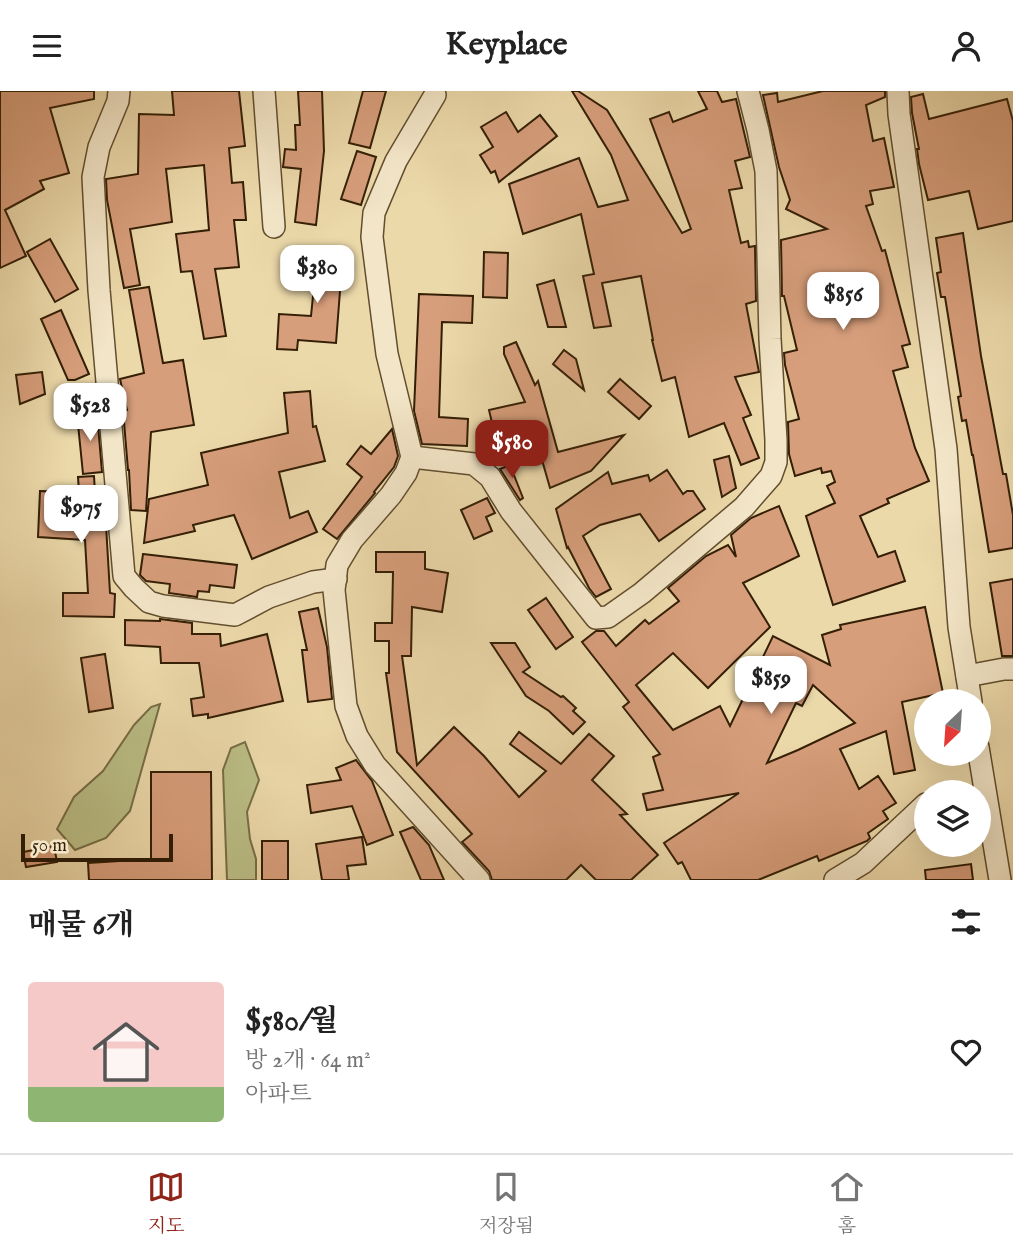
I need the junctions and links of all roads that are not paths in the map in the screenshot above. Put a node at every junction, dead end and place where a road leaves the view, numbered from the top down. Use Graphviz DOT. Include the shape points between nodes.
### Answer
graph roads {
  1 [pos="119,91"];
  2 [pos="264,91"];
  3 [pos="748,91"];
  4 [pos="898,91"];
  5 [pos="435,95"];
  6 [pos="274,227"];
  7 [pos="412,457"];
  8 [pos="336,579"];
  9 [pos="1013,669"];
  10 [pos="967,676"];
  11 [pos="969,689"];
  12 [pos="914,815"];
  13 [pos="991,846"];
  14 [pos="479,880"];
  15 [pos="835,880"];
  16 [pos="1000,880"];
  1 -- 8 [label="street" via="93,177 124,576 149,602 235,615 269,597"];
  2 -- 6 [label="street"];
  3 -- 7 [label="street" via="766,171 776,462 771,476 744,507 642,593 608,617 596,618 511,511 490,477 474,464"];
  4 -- 10 [label="street" via="946,449"];
  5 -- 7 [label="street" via="396,161 374,213 372,237 387,354"];
  7 -- 8 [label="street" via="391,495 352,540 337,565"];
  8 -- 14 [label="street" via="346,706 357,736 375,765"];
  9 -- 10 [label="street"];
  10 -- 11 [label="street"];
  12 -- 15 [label="street" via="863,863"];
  13 -- 16 [label="street"];
}
